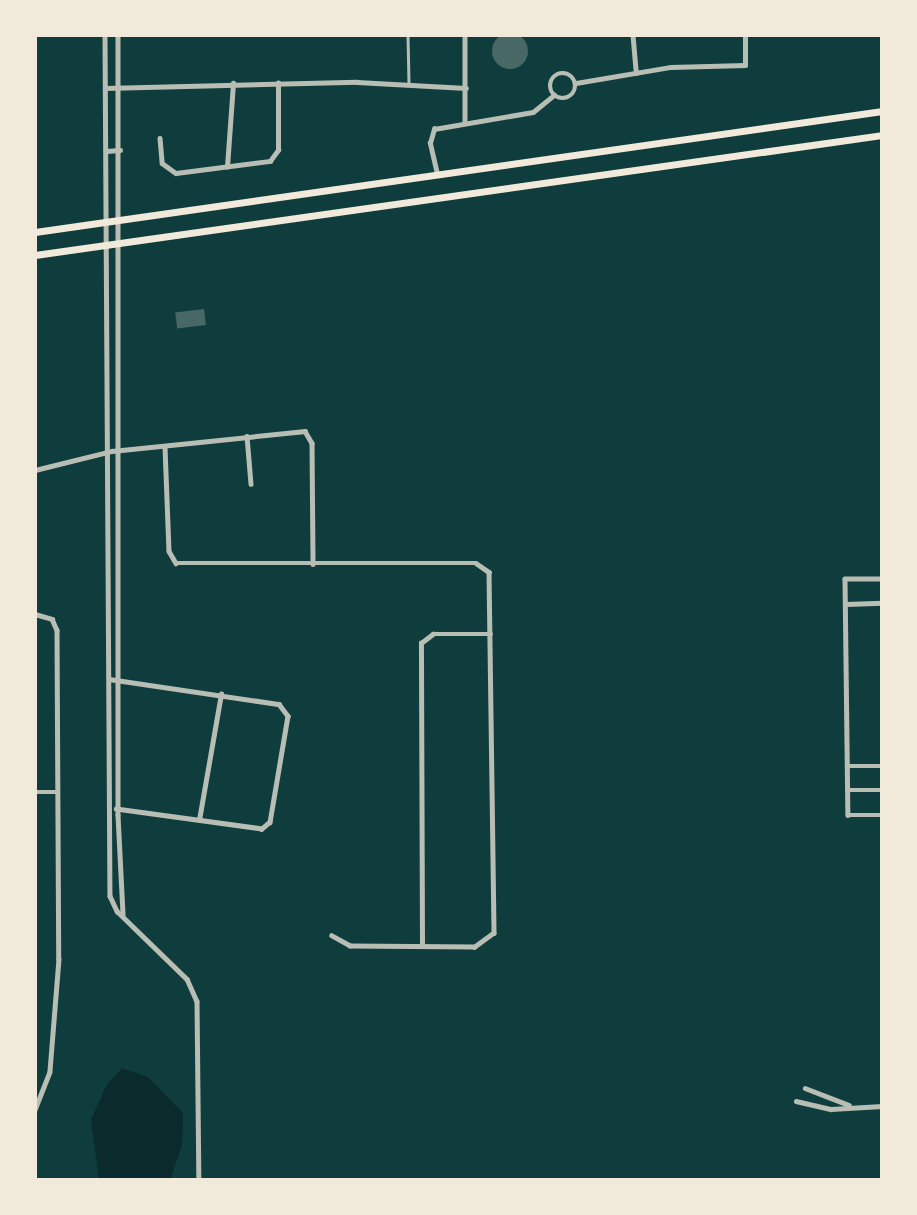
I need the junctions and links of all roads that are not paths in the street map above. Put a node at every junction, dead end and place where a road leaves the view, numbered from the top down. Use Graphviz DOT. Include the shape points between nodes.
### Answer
graph roads {
  1 [pos="118,35"];
  2 [pos="408,35"];
  3 [pos="465,35"];
  4 [pos="633,35"];
  5 [pos="745,35"];
  6 [pos="104,36"];
  7 [pos="636,73"];
  8 [pos="233,83"];
  9 [pos="278,83"];
  10 [pos="576,83"];
  11 [pos="119,87"];
  12 [pos="409,87"];
  13 [pos="105,88"];
  14 [pos="466,88"];
  15 [pos="554,95"];
  16 [pos="882,109"];
  17 [pos="465,121"];
  18 [pos="882,137"];
  19 [pos="160,138"];
  20 [pos="120,150"];
  21 [pos="106,151"];
  22 [pos="228,167"];
  23 [pos="438,175"];
  24 [pos="121,220"];
  25 [pos="106,222"];
  26 [pos="35,232"];
  27 [pos="120,243"];
  28 [pos="106,245"];
  29 [pos="35,255"];
  30 [pos="247,436"];
  31 [pos="165,447"];
  32 [pos="112,452"];
  33 [pos="35,470"];
  34 [pos="251,484"];
  35 [pos="313,564"];
  36 [pos="882,579"];
  37 [pos="882,603"];
  38 [pos="846,604"];
  39 [pos="35,614"];
  40 [pos="491,634"];
  41 [pos="109,679"];
  42 [pos="117,679"];
  43 [pos="221,694"];
  44 [pos="882,765"];
  45 [pos="847,766"];
  46 [pos="847,790"];
  47 [pos="882,790"];
  48 [pos="35,792"];
  49 [pos="58,792"];
  50 [pos="109,809"];
  51 [pos="118,809"];
  52 [pos="882,814"];
  53 [pos="199,820"];
  54 [pos="127,921"];
  55 [pos="332,936"];
  56 [pos="422,946"];
  57 [pos="805,1088"];
  58 [pos="796,1101"];
  59 [pos="850,1105"];
  60 [pos="882,1106"];
  61 [pos="35,1110"];
  62 [pos="199,1180"];
  1 -- 11 [label="street"];
  2 -- 12 [label="lane"];
  3 -- 14 [label="street"];
  4 -- 7 [label="street"];
  5 -- 7 [label="street" via="745,65"];
  6 -- 13 [label="street"];
  7 -- 10 [label="street"];
  8 -- 9 [label="street"];
  8 -- 11 [label="street"];
  8 -- 22 [label="street"];
  9 -- 12 [label="street"];
  9 -- 22 [label="street" via="276,157"];
  10 -- 15 [label="street" via="569,98"];
  10 -- 15 [label="street" via="568,73 555,75"];
  11 -- 13 [label="street"];
  11 -- 20 [label="street"];
  12 -- 14 [label="street"];
  13 -- 21 [label="street"];
  14 -- 17 [label="street"];
  15 -- 17 [label="street" via="533,112"];
  16 -- 23 [label="highway"];
  17 -- 23 [label="street" via="441,125 430,136"];
  18 -- 27 [label="highway"];
  19 -- 22 [label="street" via="162,163 173,172"];
  20 -- 21 [label="street"];
  20 -- 24 [label="street"];
  21 -- 25 [label="street"];
  23 -- 24 [label="highway"];
  24 -- 25 [label="highway"];
  24 -- 27 [label="street"];
  25 -- 26 [label="highway"];
  25 -- 28 [label="street"];
  27 -- 28 [label="highway"];
  27 -- 32 [label="street"];
  28 -- 29 [label="highway"];
  28 -- 32 [label="street"];
  30 -- 31 [label="street"];
  30 -- 34 [label="street"];
  30 -- 35 [label="street" via="296,429 312,443"];
  31 -- 32 [label="street"];
  31 -- 35 [label="street" via="169,551 176,563"];
  32 -- 33 [label="street"];
  32 -- 41 [label="street"];
  32 -- 42 [label="street"];
  35 -- 40 [label="street" via="483,565 489,572"];
  36 -- 38 [label="street" via="845,579"];
  37 -- 38 [label="street"];
  38 -- 45 [label="street"];
  39 -- 49 [label="street" via="52,619 57,630"];
  40 -- 56 [label="street" via="433,634 421,643"];
  40 -- 56 [label="street" via="494,933 482,946"];
  41 -- 42 [label="street"];
  41 -- 50 [label="street"];
  42 -- 43 [label="street"];
  42 -- 51 [label="street"];
  43 -- 53 [label="street"];
  43 -- 53 [label="street" via="279,704 288,721 268,825 253,831"];
  44 -- 45 [label="street"];
  45 -- 46 [label="street"];
  46 -- 47 [label="street"];
  46 -- 52 [label="street" via="848,815"];
  48 -- 49 [label="street"];
  49 -- 61 [label="street" via="59,959 50,1072"];
  50 -- 51 [label="street"];
  50 -- 54 [label="street" via="110,896"];
  51 -- 53 [label="street"];
  51 -- 54 [label="street" via="119,903"];
  54 -- 62 [label="street" via="187,979 197,1001"];
  55 -- 56 [label="street" via="350,946"];
  57 -- 59 [label="street"];
  58 -- 59 [label="street" via="831,1109"];
  59 -- 60 [label="street"];
}
